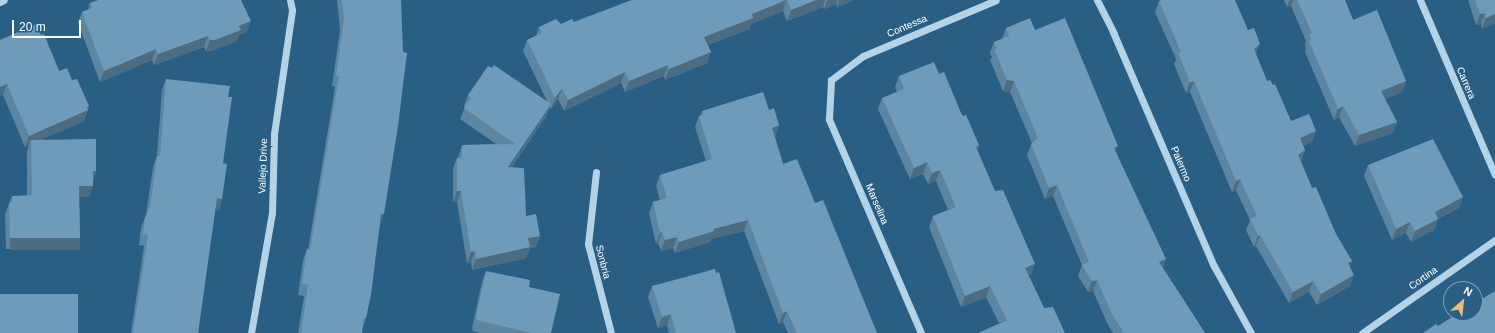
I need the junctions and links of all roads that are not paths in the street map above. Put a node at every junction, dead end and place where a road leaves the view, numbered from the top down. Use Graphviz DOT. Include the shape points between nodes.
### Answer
graph roads {
  1 [pos="4,0"];
  2 [pos="290,0"];
  3 [pos="996,0"];
  4 [pos="1097,0"];
  5 [pos="1420,0"];
  6 [pos="0,2"];
  7 [pos="831,80"];
  8 [pos="596,172"];
  9 [pos="1495,175"];
  10 [pos="1495,240"];
  11 [pos="251,333"];
  12 [pos="611,333"];
  13 [pos="921,333"];
  14 [pos="1252,333"];
  15 [pos="1362,333"];
  1 -- 6 [label="street"];
  2 -- 11 [label="street, Vallejo Drive" via="292,10 274,134 272,213"];
  3 -- 7 [label="street, Contessa" via="863,56"];
  4 -- 14 [label="street, Palermo" via="1214,266"];
  5 -- 9 [label="street, Carrera"];
  7 -- 13 [label="street, Marselina" via="829,119"];
  8 -- 12 [label="street, Sonbria" via="588,244"];
  10 -- 15 [label="street, Cortina"];
}
